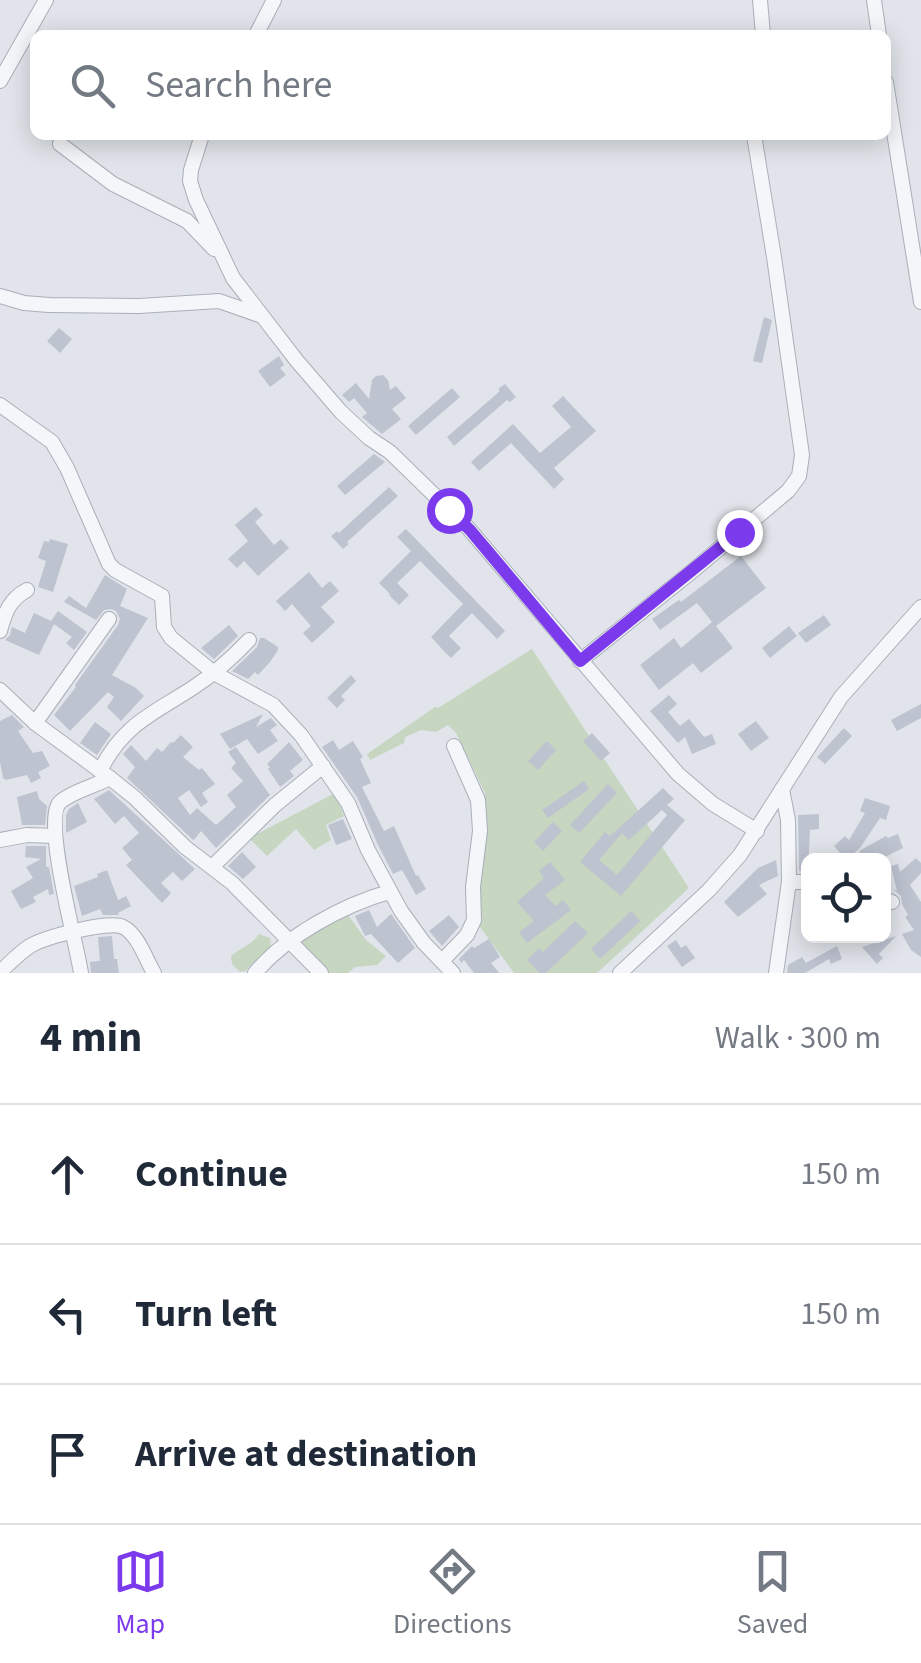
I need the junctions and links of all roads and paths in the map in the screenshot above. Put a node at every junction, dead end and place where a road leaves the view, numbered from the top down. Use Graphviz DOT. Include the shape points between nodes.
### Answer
graph roads {
  1 [pos="46,0"];
  2 [pos="274,0"];
  3 [pos="760,0"];
  4 [pos="874,0"];
  5 [pos="259,30"];
  6 [pos="763,30"];
  7 [pos="878,30"];
  8 [pos="0,82"];
  9 [pos="891,111"];
  10 [pos="200,140"];
  11 [pos="755,140"];
  12 [pos="60,144"];
  13 [pos="221,256"];
  14 [pos="919,273"];
  15 [pos="0,296"];
  16 [pos="921,302"];
  17 [pos="263,316"];
  18 [pos="0,405"];
  19 [pos="28,590"];
  20 [pos="921,607"];
  21 [pos="109,618"];
  22 [pos="0,631"];
  23 [pos="249,640"];
  24 [pos="580,661"];
  25 [pos="214,673"];
  26 [pos="0,690"];
  27 [pos="35,724"];
  28 [pos="454,746"];
  29 [pos="323,766"];
  30 [pos="105,774"];
  31 [pos="782,789"];
  32 [pos="757,832"];
  33 [pos="55,836"];
  34 [pos="0,840"];
  35 [pos="212,867"];
  36 [pos="789,882"];
  37 [pos="801,882"];
  38 [pos="390,892"];
  39 [pos="73,931"];
  40 [pos="288,942"];
  41 [pos="442,961"];
  42 [pos="0,972"];
  43 [pos="81,973"];
  44 [pos="154,973"];
  45 [pos="255,973"];
  46 [pos="320,973"];
  47 [pos="453,973"];
  48 [pos="620,973"];
  49 [pos="776,973"];
  1 -- 8 [label="street"];
  2 -- 5 [label="street"];
  3 -- 6 [label="street"];
  4 -- 7 [label="street"];
  9 -- 14 [label="street"];
  10 -- 13 [label="street" via="190,180"];
  11 -- 24 [label="street" via="802,456 799,476"];
  12 -- 13 [label="street" via="113,184 187,221"];
  13 -- 17 [label="street"];
  14 -- 16 [label="street"];
  15 -- 17 [label="street" via="48,305 219,301"];
  17 -- 24 [label="street" via="341,412 470,530"];
  18 -- 25 [label="street" via="52,442 109,564 162,596 171,638"];
  19 -- 22 [label="street" via="7,609"];
  20 -- 31 [label="street" via="841,698"];
  21 -- 27 [label="street"];
  23 -- 25 [label="street"];
  24 -- 32 [label="street" via="678,774"];
  25 -- 29 [label="street" via="273,706"];
  25 -- 30 [label="street" via="134,724"];
  26 -- 27 [label="street"];
  27 -- 30 [label="street"];
  28 -- 41 [label="street" via="478,800 480,831 474,920"];
  29 -- 35 [label="street"];
  29 -- 38 [label="street"];
  30 -- 33 [label="street" via="61,801"];
  30 -- 35 [label="street"];
  31 -- 32 [label="street"];
  31 -- 36 [label="street"];
  32 -- 48 [label="street" via="709,890"];
  33 -- 34 [label="street"];
  33 -- 39 [label="street"];
  35 -- 40 [label="street"];
  36 -- 37 [label="street"];
  36 -- 49 [label="street"];
  38 -- 40 [label="street"];
  38 -- 41 [label="street"];
  39 -- 42 [label="street" via="26,948"];
  39 -- 43 [label="street"];
  39 -- 44 [label="street" via="126,928"];
  40 -- 45 [label="street"];
  40 -- 46 [label="street"];
  41 -- 47 [label="street"];
}
